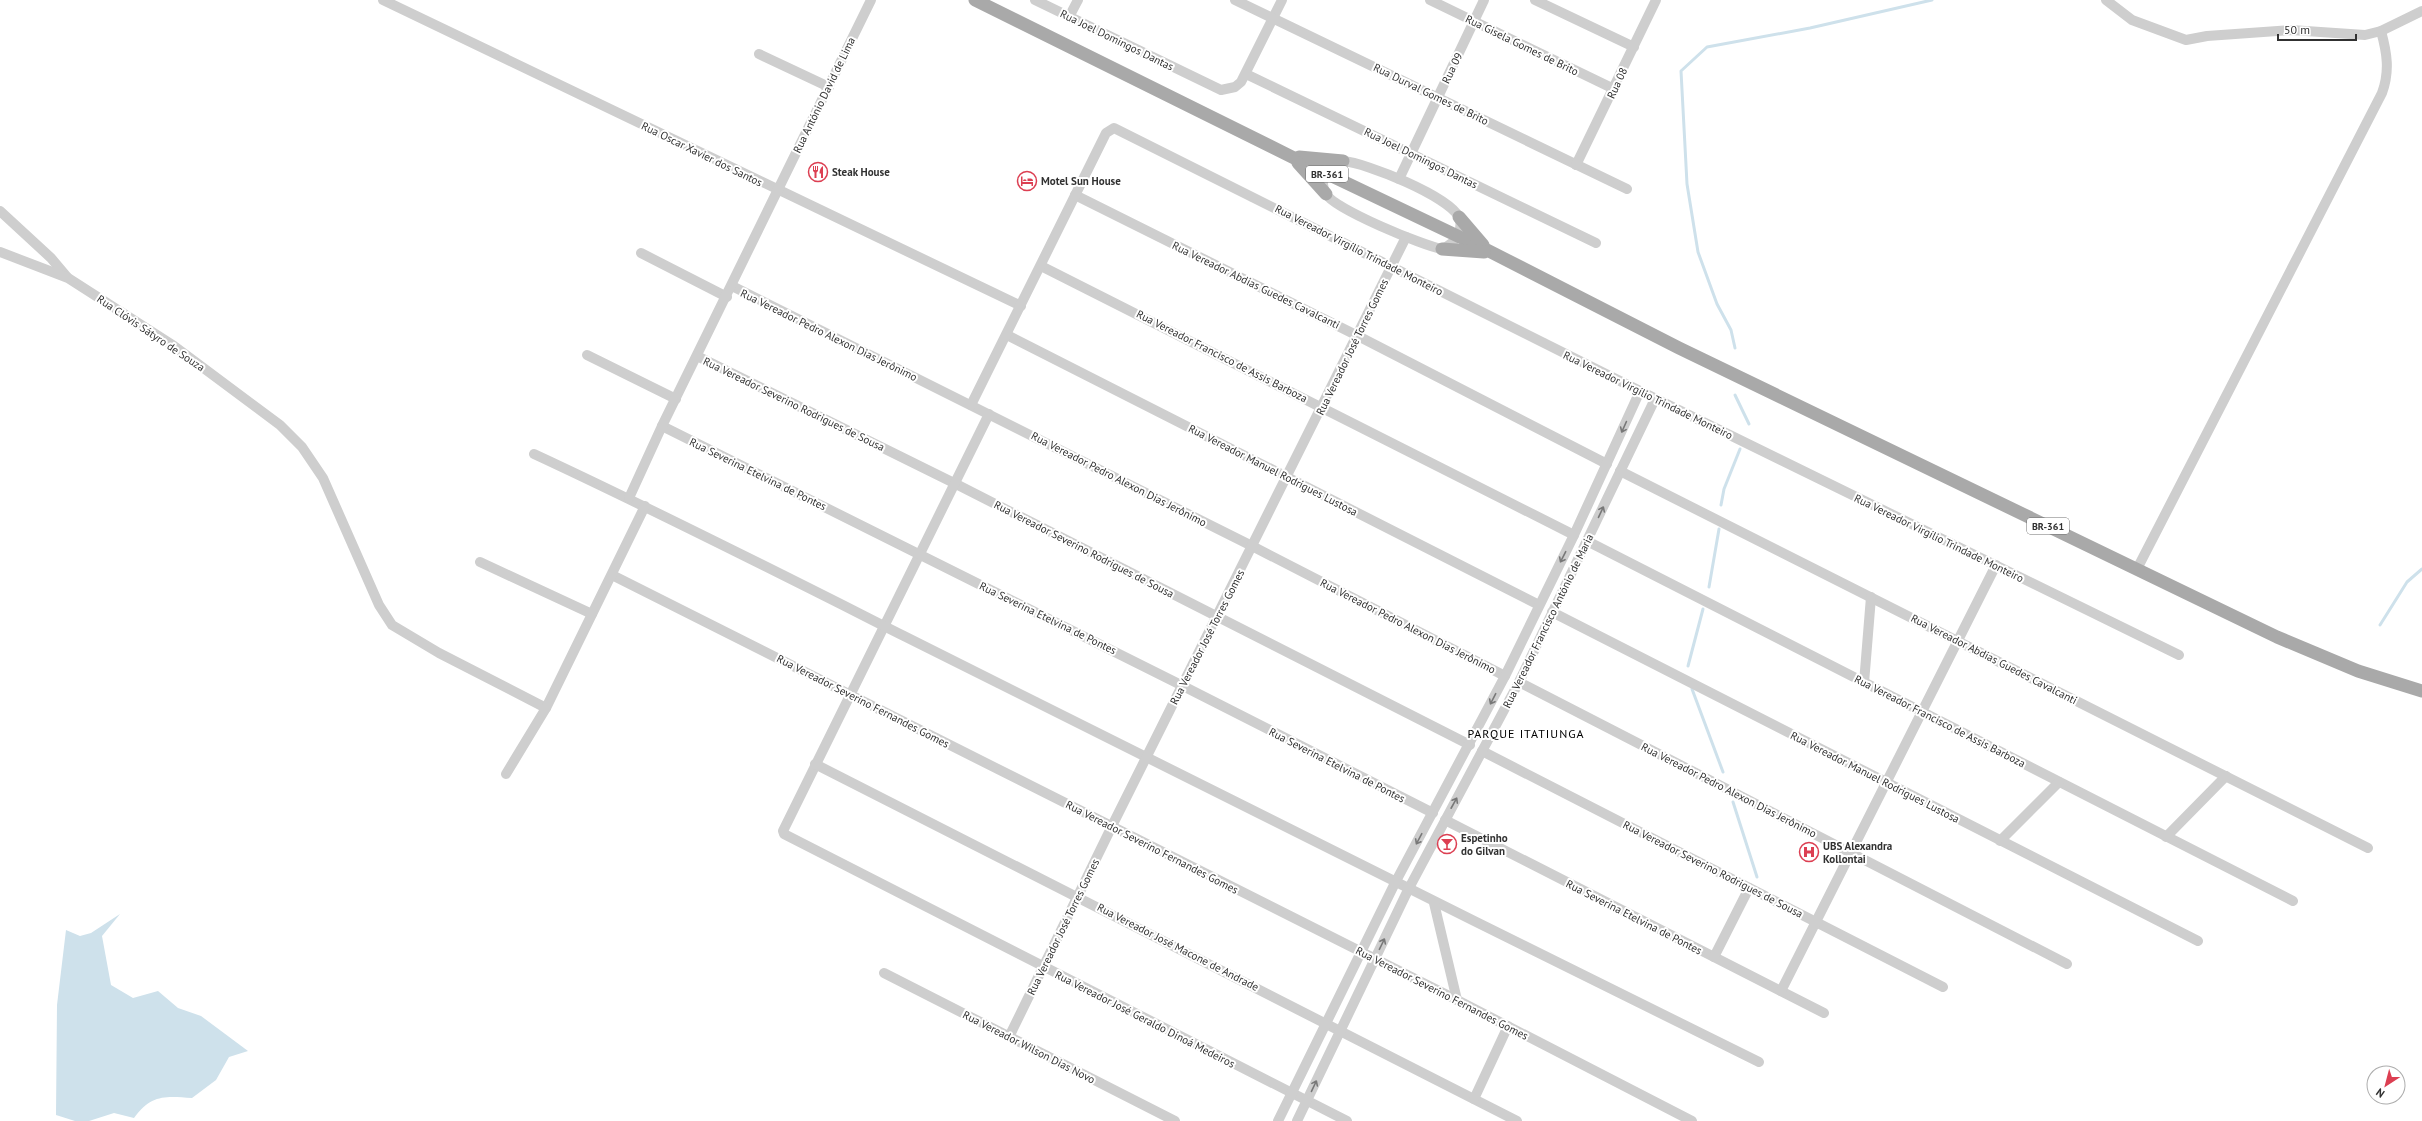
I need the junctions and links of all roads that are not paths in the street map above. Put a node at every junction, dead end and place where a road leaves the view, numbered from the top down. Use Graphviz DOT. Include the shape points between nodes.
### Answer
graph roads {
  1 [pos="383,0"];
  2 [pos="871,0"];
  3 [pos="975,0"];
  4 [pos="1035,0"];
  5 [pos="1078,0"];
  6 [pos="1235,0"];
  7 [pos="1282,0"];
  8 [pos="1430,0"];
  9 [pos="1484,0"];
  10 [pos="1535,0"];
  11 [pos="1656,0"];
  12 [pos="2106,0"];
  13 [pos="2422,11"];
  14 [pos="1069,17"];
  15 [pos="1273,19"];
  16 [pos="1474,22"];
  17 [pos="2382,31"];
  18 [pos="1634,47"];
  19 [pos="759,54"];
  20 [pos="1246,74"];
  21 [pos="829,87"];
  22 [pos="1614,89"];
  23 [pos="1438,97"];
  24 [pos="1411,153"];
  25 [pos="1292,157"];
  26 [pos="1343,161"];
  27 [pos="1576,165"];
  28 [pos="1326,174"];
  29 [pos="1399,179"];
  30 [pos="1627,189"];
  31 [pos="777,190"];
  32 [pos="1326,194"];
  33 [pos="1075,195"];
  34 [pos="0,211"];
  35 [pos="1458,217"];
  36 [pos="1458,235"];
  37 [pos="1406,237"];
  38 [pos="1596,243"];
  39 [pos="1442,249"];
  40 [pos="1489,251"];
  41 [pos="0,252"];
  42 [pos="640,253"];
  43 [pos="1041,266"];
  44 [pos="1392,266"];
  45 [pos="68,278"];
  46 [pos="732,286"];
  47 [pos="727,296"];
  48 [pos="1020,306"];
  49 [pos="1007,335"];
  50 [pos="1358,336"];
  51 [pos="587,355"];
  52 [pos="697,356"];
  53 [pos="1640,391"];
  54 [pos="676,399"];
  55 [pos="1655,399"];
  56 [pos="971,405"];
  57 [pos="1322,406"];
  58 [pos="989,414"];
  59 [pos="662,426"];
  60 [pos="534,454"];
  61 [pos="1607,464"];
  62 [pos="1620,471"];
  63 [pos="1287,477"];
  64 [pos="954,483"];
  65 [pos="629,498"];
  66 [pos="645,506"];
  67 [pos="1574,535"];
  68 [pos="1587,541"];
  69 [pos="1252,546"];
  70 [pos="919,554"];
  71 [pos="480,562"];
  72 [pos="1996,565"];
  73 [pos="2137,569"];
  74 [pos="612,575"];
  75 [pos="1871,597"];
  76 [pos="1539,605"];
  77 [pos="1552,612"];
  78 [pos="592,614"];
  79 [pos="1217,616"];
  80 [pos="884,626"];
  81 [pos="1958,640"];
  82 [pos="2179,655"];
  83 [pos="1505,676"];
  84 [pos="1519,682"];
  85 [pos="1864,683"];
  86 [pos="1183,686"];
  87 [pos="2422,691"];
  88 [pos="849,694"];
  89 [pos="546,708"];
  90 [pos="1921,712"];
  91 [pos="1470,745"];
  92 [pos="1482,751"];
  93 [pos="1147,756"];
  94 [pos="815,764"];
  95 [pos="506,774"];
  96 [pos="2226,776"];
  97 [pos="2059,782"];
  98 [pos="1886,784"];
  99 [pos="1433,814"];
  100 [pos="1445,820"];
  101 [pos="1112,826"];
  102 [pos="2166,836"];
  103 [pos="2000,841"];
  104 [pos="2368,848"];
  105 [pos="1852,852"];
  106 [pos="1396,883"];
  107 [pos="1749,888"];
  108 [pos="1408,890"];
  109 [pos="1079,896"];
  110 [pos="2293,901"];
  111 [pos="1434,903"];
  112 [pos="1816,922"];
  113 [pos="2198,941"];
  114 [pos="1362,953"];
  115 [pos="1714,957"];
  116 [pos="1374,960"];
  117 [pos="2068,964"];
  118 [pos="1043,966"];
  119 [pos="884,973"];
  120 [pos="1943,987"];
  121 [pos="1782,991"];
  122 [pos="1457,1000"];
  123 [pos="1824,1013"];
  124 [pos="1328,1024"];
  125 [pos="1508,1026"];
  126 [pos="1341,1030"];
  127 [pos="1010,1037"];
  128 [pos="1759,1062"];
  129 [pos="1292,1094"];
  130 [pos="1474,1098"];
  131 [pos="1307,1101"];
  132 [pos="1500,1117"];
  133 [pos="1175,1121"];
  134 [pos="1278,1121"];
  135 [pos="1297,1121"];
  136 [pos="1347,1121"];
  137 [pos="1517,1121"];
  138 [pos="1692,1121"];
  1 -- 31 [label="street, Rua Oscar Xavier dos Santos"];
  2 -- 21 [label="street, Rua António David de Lima"];
  3 -- 25 [label="main road, BR-361"];
  4 -- 14 [label="street, Rua Joel Domingos Dantas"];
  5 -- 14 [label="street"];
  6 -- 15 [label="street, Rua Durval Gomes de Brito"];
  7 -- 15 [label="street"];
  8 -- 16 [label="street, Rua Gisela Gomes de Brito"];
  9 -- 16 [label="street, Rua 09"];
  10 -- 18 [label="street"];
  11 -- 18 [label="street, Rua 08"];
  12 -- 17 [label="street" via="2132,20 2186,40 2207,36 2285,31 2365,35"];
  13 -- 17 [label="street"];
  14 -- 20 [label="street, Rua Joel Domingos Dantas" via="1221,90 1235,87"];
  15 -- 20 [label="street"];
  15 -- 23 [label="street, Rua Durval Gomes de Brito"];
  16 -- 22 [label="street, Rua Gisela Gomes de Brito"];
  16 -- 23 [label="street, Rua 09"];
  17 -- 73 [label="street" via="2388,57 2388,78 2382,93"];
  18 -- 22 [label="street, Rua 08"];
  19 -- 21 [label="street"];
  20 -- 24 [label="street, Rua Joel Domingos Dantas"];
  21 -- 31 [label="street, Rua António David de Lima"];
  22 -- 27 [label="street, Rua 08"];
  23 -- 24 [label="street, Rua 09"];
  23 -- 27 [label="street, Rua Durval Gomes de Brito"];
  24 -- 29 [label="street, Rua 09"];
  24 -- 38 [label="street, Rua Joel Domingos Dantas"];
  25 -- 26 [label="main road"];
  25 -- 28 [label="main road, BR-361"];
  25 -- 32 [label="main road"];
  26 -- 28 [label="street" via="1330,168"];
  26 -- 29 [label="street" via="1378,170"];
  27 -- 30 [label="street, Rua Durval Gomes de Brito"];
  28 -- 32 [label="street"];
  28 -- 36 [label="main road, BR-361"];
  29 -- 35 [label="street" via="1447,205"];
  31 -- 46 [label="street, Rua António David de Lima"];
  31 -- 48 [label="street, Rua Oscar Xavier dos Santos"];
  32 -- 37 [label="street" via="1344,208"];
  33 -- 43 [label="street"];
  33 -- 44 [label="street, Rua Vereador Virgílio Trindade Monteiro" via="1106,133 1114,128"];
  33 -- 50 [label="street, Rua Vereador Abdias Guedes Cavalcanti"];
  34 -- 45 [label="street" via="51,258"];
  35 -- 36 [label="street"];
  35 -- 40 [label="main road"];
  36 -- 39 [label="street" via="1454,242"];
  36 -- 40 [label="main road, BR-361"];
  37 -- 39 [label="street" via="1426,246"];
  37 -- 44 [label="street, Rua Vereador José Torres Gomes"];
  39 -- 40 [label="main road"];
  40 -- 73 [label="main road, BR-361" via="1679,348"];
  41 -- 45 [label="street, Rua Clóvis Sátyro de Souza"];
  42 -- 47 [label="street"];
  43 -- 48 [label="street"];
  43 -- 57 [label="street, Rua Vereador Francisco de Assis Barboza"];
  44 -- 50 [label="street, Rua Vereador José Torres Gomes"];
  44 -- 53 [label="street, Rua Vereador Virgílio Trindade Monteiro"];
  45 -- 89 [label="street, Rua Clóvis Sátyro de Souza" via="184,353 289,434 302,447 323,478 379,605 392,625 439,653"];
  46 -- 47 [label="street, Rua António David de Lima"];
  46 -- 56 [label="street, Rua Vereador Pedro Alexon Dias Jerônimo"];
  47 -- 52 [label="street, Rua António David de Lima"];
  48 -- 49 [label="street"];
  49 -- 56 [label="street"];
  49 -- 63 [label="street, Rua Vereador Manuel Rodrigues Lustosa"];
  50 -- 57 [label="street, Rua Vereador José Torres Gomes"];
  50 -- 61 [label="street, Rua Vereador Abdias Guedes Cavalcanti"];
  51 -- 54 [label="street"];
  52 -- 54 [label="street, Rua António David de Lima"];
  52 -- 64 [label="street, Rua Vereador Severino Rodrigues de Sousa"];
  53 -- 55 [label="street, Rua Vereador Virgílio Trindade Monteiro"];
  53 -- 61 [label="street, one-way"];
  54 -- 59 [label="street, Rua António David de Lima"];
  55 -- 62 [label="street, Rua Vereador Francisco António de Maria"];
  55 -- 72 [label="street, Rua Vereador Virgílio Trindade Monteiro"];
  56 -- 58 [label="street, Rua Vereador Pedro Alexon Dias Jerônimo"];
  57 -- 63 [label="street, Rua Vereador José Torres Gomes"];
  57 -- 67 [label="street, Rua Vereador Francisco de Assis Barboza"];
  58 -- 64 [label="street"];
  58 -- 69 [label="street, Rua Vereador Pedro Alexon Dias Jerônimo"];
  59 -- 65 [label="street, Rua António David de Lima"];
  59 -- 70 [label="street, Rua Severina Etelvina de Pontes"];
  60 -- 65 [label="street"];
  61 -- 67 [label="street"];
  68 -- 62 [label="street, Rua Vereador Francisco António de Maria, one-way"];
  62 -- 75 [label="street, Rua Vereador Abdias Guedes Cavalcanti"];
  63 -- 69 [label="street, Rua Vereador José Torres Gomes"];
  63 -- 76 [label="street, Rua Vereador Manuel Rodrigues Lustosa"];
  64 -- 70 [label="street"];
  64 -- 79 [label="street, Rua Vereador Severino Rodrigues de Sousa"];
  65 -- 66 [label="street"];
  66 -- 74 [label="street"];
  66 -- 80 [label="street"];
  67 -- 76 [label="street, one-way"];
  68 -- 77 [label="street, Rua Vereador Francisco António de Maria"];
  68 -- 85 [label="street, Rua Vereador Francisco de Assis Barboza"];
  69 -- 79 [label="street, Rua Vereador José Torres Gomes"];
  69 -- 83 [label="street, Rua Vereador Pedro Alexon Dias Jerônimo"];
  70 -- 80 [label="street"];
  70 -- 86 [label="street, Rua Severina Etelvina de Pontes"];
  71 -- 78 [label="street"];
  72 -- 81 [label="street"];
  72 -- 82 [label="street, Rua Vereador Virgílio Trindade Monteiro"];
  73 -- 87 [label="main road, BR-361" via="2277,637 2358,670"];
  74 -- 78 [label="street"];
  74 -- 88 [label="street, Rua Vereador Severino Fernandes Gomes"];
  75 -- 81 [label="street, Rua Vereador Abdias Guedes Cavalcanti"];
  75 -- 85 [label="street"];
  76 -- 83 [label="street"];
  77 -- 84 [label="street, Rua Vereador Francisco António de Maria"];
  77 -- 98 [label="street, Rua Vereador Manuel Rodrigues Lustosa"];
  78 -- 89 [label="street"];
  79 -- 86 [label="street, Rua Vereador José Torres Gomes"];
  79 -- 91 [label="street, Rua Vereador Severino Rodrigues de Sousa"];
  80 -- 88 [label="street"];
  80 -- 93 [label="street"];
  81 -- 90 [label="street"];
  81 -- 96 [label="street, Rua Vereador Abdias Guedes Cavalcanti"];
  83 -- 91 [label="street, one-way"];
  84 -- 92 [label="street, Rua Vereador Francisco António de Maria"];
  84 -- 105 [label="street, Rua Vereador Pedro Alexon Dias Jerônimo"];
  85 -- 90 [label="street, Rua Vereador Francisco de Assis Barboza"];
  86 -- 93 [label="street, Rua Vereador José Torres Gomes"];
  86 -- 99 [label="street, Rua Severina Etelvina de Pontes"];
  88 -- 94 [label="street"];
  88 -- 101 [label="street, Rua Vereador Severino Fernandes Gomes"];
  89 -- 95 [label="street"];
  90 -- 97 [label="street, Rua Vereador Francisco de Assis Barboza"];
  90 -- 98 [label="street"];
  91 -- 99 [label="street"];
  100 -- 92 [label="street, Rua Vereador Francisco António de Maria, one-way"];
  92 -- 107 [label="street, Rua Vereador Severino Rodrigues de Sousa"];
  93 -- 101 [label="street, Rua Vereador José Torres Gomes"];
  93 -- 106 [label="street"];
  94 -- 109 [label="street, Rua Vereador José Macone de Andrade"];
  94 -- 118 [label="street, Rua Vereador José Geraldo Dinoá Medeiros" via="783,831 793,841"];
  96 -- 102 [label="street"];
  96 -- 104 [label="street, Rua Vereador Abdias Guedes Cavalcanti"];
  97 -- 102 [label="street, Rua Vereador Francisco de Assis Barboza"];
  97 -- 103 [label="street"];
  98 -- 103 [label="street, Rua Vereador Manuel Rodrigues Lustosa"];
  98 -- 105 [label="street"];
  99 -- 106 [label="street, one-way"];
  100 -- 108 [label="street, Rua Vereador Francisco António de Maria"];
  100 -- 115 [label="street, Rua Severina Etelvina de Pontes"];
  101 -- 109 [label="street, Rua Vereador José Torres Gomes"];
  101 -- 114 [label="street, Rua Vereador Severino Fernandes Gomes"];
  102 -- 110 [label="street, Rua Vereador Francisco de Assis Barboza"];
  103 -- 113 [label="street, Rua Vereador Manuel Rodrigues Lustosa"];
  105 -- 112 [label="street"];
  105 -- 117 [label="street, Rua Vereador Pedro Alexon Dias Jerônimo"];
  106 -- 108 [label="street"];
  106 -- 114 [label="street"];
  107 -- 112 [label="street, Rua Vereador Severino Rodrigues de Sousa"];
  107 -- 115 [label="street"];
  108 -- 111 [label="street"];
  116 -- 108 [label="street, Rua Vereador Francisco António de Maria, one-way"];
  109 -- 118 [label="street, Rua Vereador José Torres Gomes"];
  109 -- 124 [label="street, Rua Vereador José Macone de Andrade"];
  111 -- 122 [label="street"];
  111 -- 128 [label="street"];
  112 -- 120 [label="street, Rua Vereador Severino Rodrigues de Sousa"];
  112 -- 121 [label="street"];
  114 -- 116 [label="street, Rua Vereador Severino Fernandes Gomes"];
  114 -- 124 [label="street"];
  115 -- 121 [label="street, Rua Severina Etelvina de Pontes"];
  116 -- 122 [label="street, Rua Vereador Severino Fernandes Gomes"];
  116 -- 126 [label="street, Rua Vereador Francisco António de Maria"];
  118 -- 127 [label="street, Rua Vereador José Torres Gomes"];
  118 -- 129 [label="street, Rua Vereador José Geraldo Dinoá Medeiros"];
  119 -- 127 [label="street, Rua Vereador Wilson Dias Novo"];
  121 -- 123 [label="street, Rua Severina Etelvina de Pontes"];
  122 -- 125 [label="street, Rua Vereador Severino Fernandes Gomes"];
  124 -- 126 [label="street, Rua Vereador José Macone de Andrade"];
  124 -- 129 [label="street"];
  125 -- 130 [label="street"];
  125 -- 138 [label="street, Rua Vereador Severino Fernandes Gomes"];
  126 -- 130 [label="street, Rua Vereador José Macone de Andrade"];
  131 -- 126 [label="street, Rua Vereador Francisco António de Maria, one-way"];
  127 -- 133 [label="street, Rua Vereador Wilson Dias Novo"];
  129 -- 131 [label="street, Rua Vereador José Geraldo Dinoá Medeiros"];
  129 -- 134 [label="street"];
  130 -- 132 [label="street, Rua Vereador José Macone de Andrade"];
  131 -- 135 [label="street, Rua Vereador Francisco António de Maria"];
  131 -- 136 [label="street, Rua Vereador José Geraldo Dinoá Medeiros"];
  132 -- 137 [label="street, Rua Vereador José Macone de Andrade"];
}
